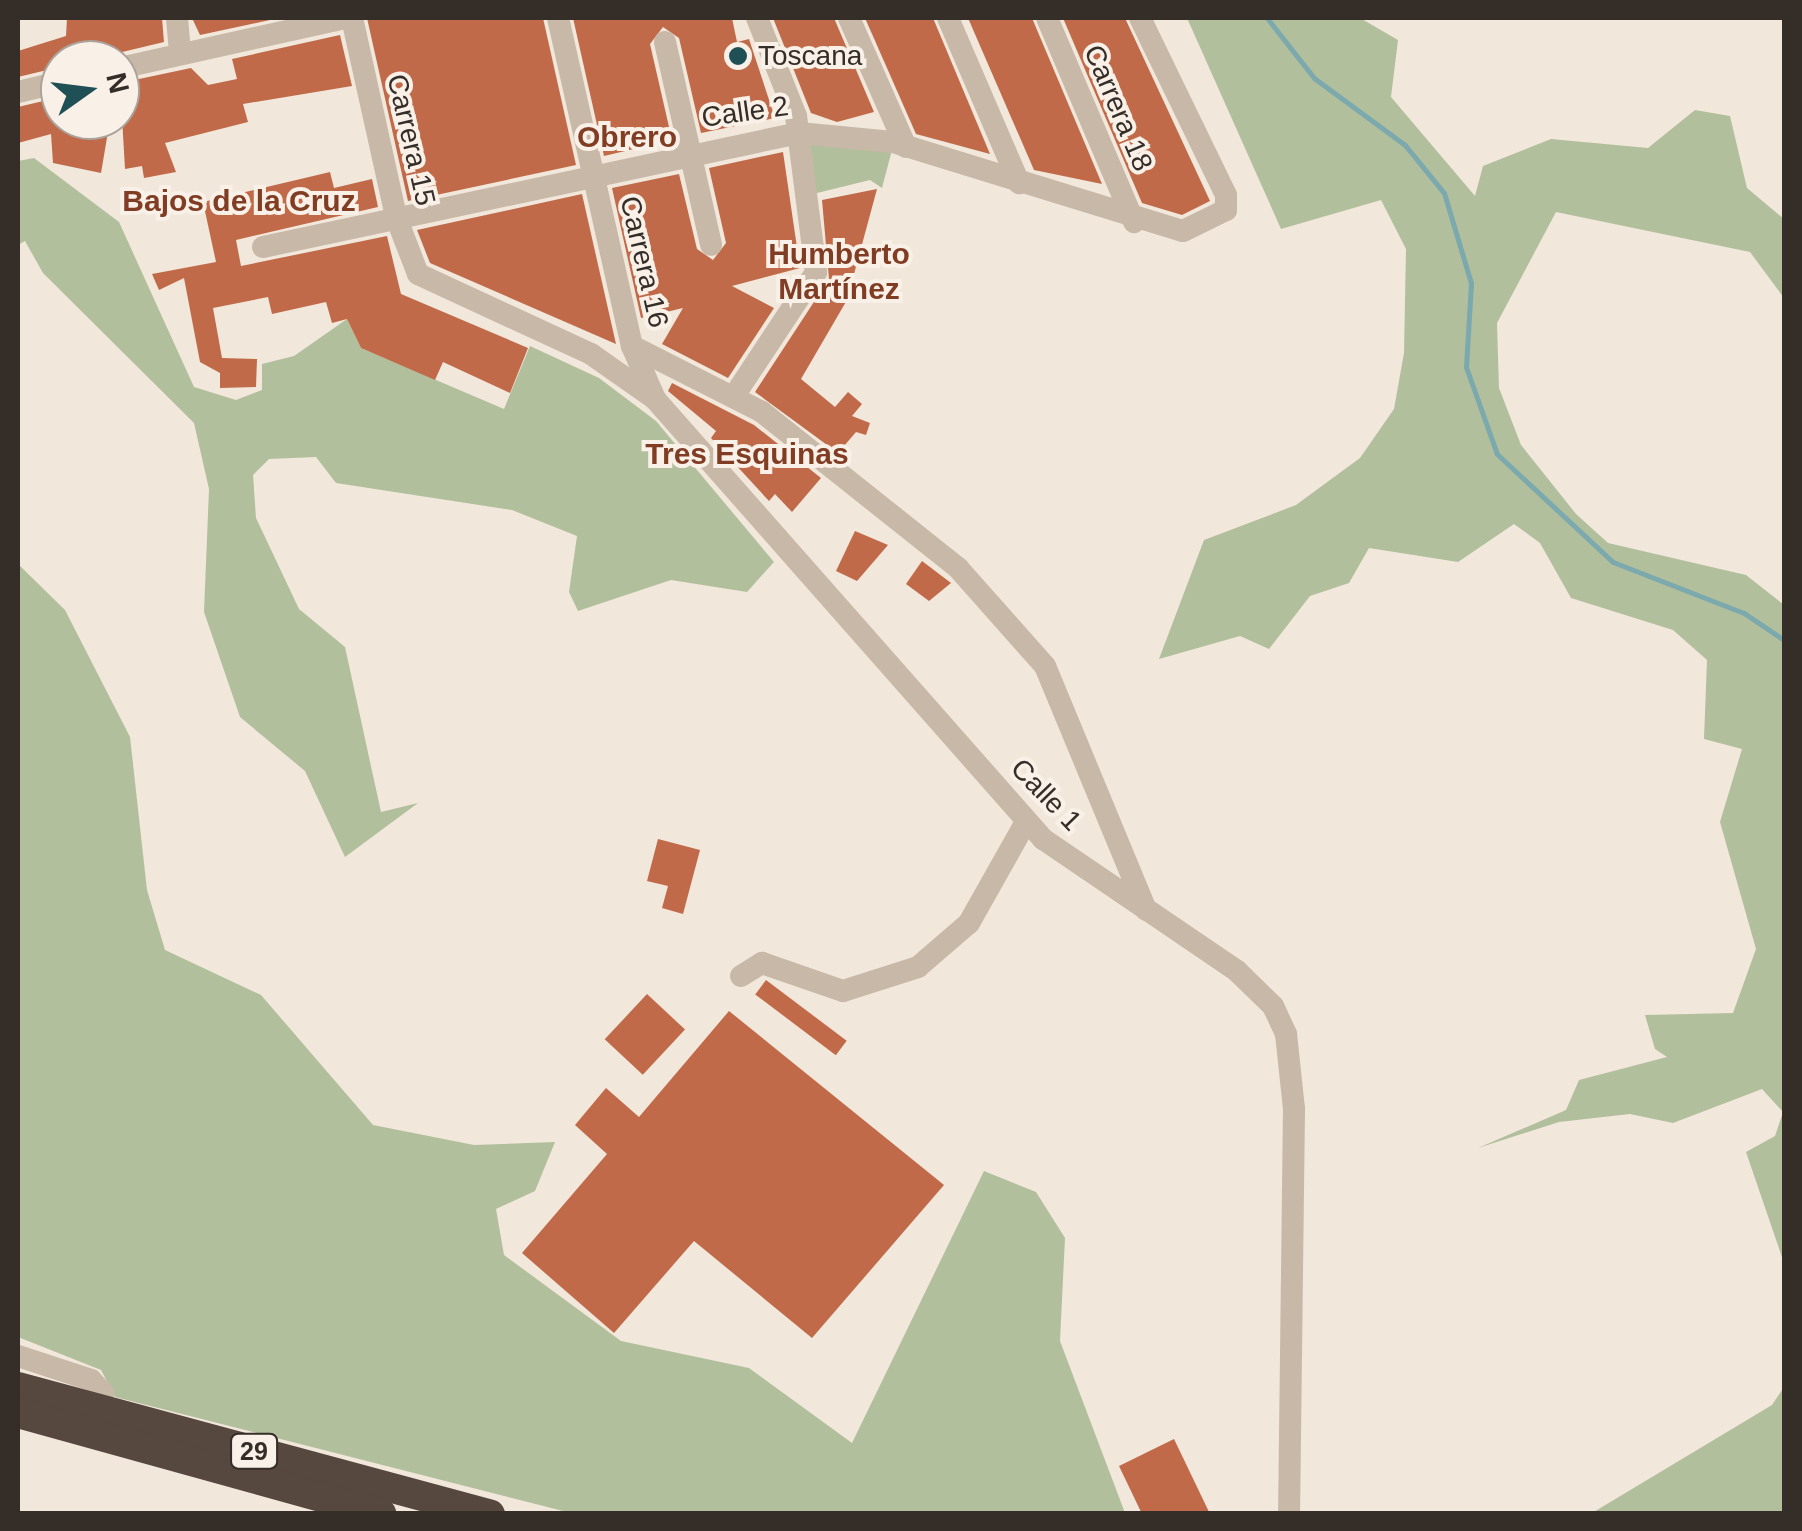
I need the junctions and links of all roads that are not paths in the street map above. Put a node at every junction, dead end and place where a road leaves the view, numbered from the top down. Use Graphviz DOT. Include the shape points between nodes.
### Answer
graph roads {
  1 [pos="177,18"];
  2 [pos="349,18"];
  3 [pos="558,18"];
  4 [pos="756,18"];
  5 [pos="849,18"];
  6 [pos="948,18"];
  7 [pos="1047,18"];
  8 [pos="1140,18"];
  9 [pos="665,42"];
  10 [pos="180,50"];
  11 [pos="140,62"];
  12 [pos="799,133"];
  13 [pos="906,147"];
  14 [pos="689,150"];
  15 [pos="593,171"];
  16 [pos="1019,184"];
  17 [pos="396,217"];
  18 [pos="1134,222"];
  19 [pos="711,245"];
  20 [pos="264,247"];
  21 [pos="418,274"];
  22 [pos="632,346"];
  23 [pos="734,396"];
  24 [pos="655,399"];
  25 [pos="1026,822"];
  26 [pos="1146,910"];
  27 [pos="741,976"];
  28 [pos="18,1356"];
  29 [pos="18,1388"];
  30 [pos="97,1410"];
  31 [pos="18,1413"];
  32 [pos="381,1514"];
  33 [pos="490,1514"];
  34 [pos="1289,1514"];
  1 -- 10 [label="street"];
  2 -- 10 [label="street"];
  2 -- 17 [label="street, Carrera 15"];
  3 -- 15 [label="street, Carrera 16"];
  4 -- 12 [label="street"];
  5 -- 13 [label="street"];
  6 -- 16 [label="street"];
  7 -- 18 [label="street, Carrera 18"];
  8 -- 18 [label="street, Calle 2" via="1222,175 1226,210 1172,233"];
  9 -- 14 [label="street"];
  10 -- 11 [label="street"];
  12 -- 13 [label="street, Calle 2"];
  12 -- 14 [label="street, Calle 2"];
  12 -- 23 [label="street" via="816,272"];
  13 -- 16 [label="street, Calle 2"];
  14 -- 15 [label="street, Calle 2"];
  14 -- 19 [label="street"];
  15 -- 17 [label="street, Calle 2"];
  15 -- 22 [label="street, Carrera 16"];
  16 -- 18 [label="street, Calle 2"];
  17 -- 20 [label="street, Calle 2"];
  17 -- 21 [label="street, Carrera 15"];
  21 -- 24 [label="street, Calle 1" via="591,354"];
  22 -- 23 [label="street"];
  22 -- 24 [label="street, Carrera 16"];
  23 -- 26 [label="street" via="958,568 1045,666"];
  24 -- 25 [label="street, Calle 1"];
  25 -- 26 [label="street, Calle 1" via="1102,887"];
  25 -- 27 [label="street" via="969,922 918,967 843,991 762,963"];
  26 -- 34 [label="street, Calle 1" via="1256,986 1286,1034 1294,1109"];
  28 -- 30 [label="street" via="91,1380 103,1393"];
  29 -- 30 [label="highway, 29"];
  30 -- 33 [label="highway, 29"];
  31 -- 32 [label="highway, 29"];
}
